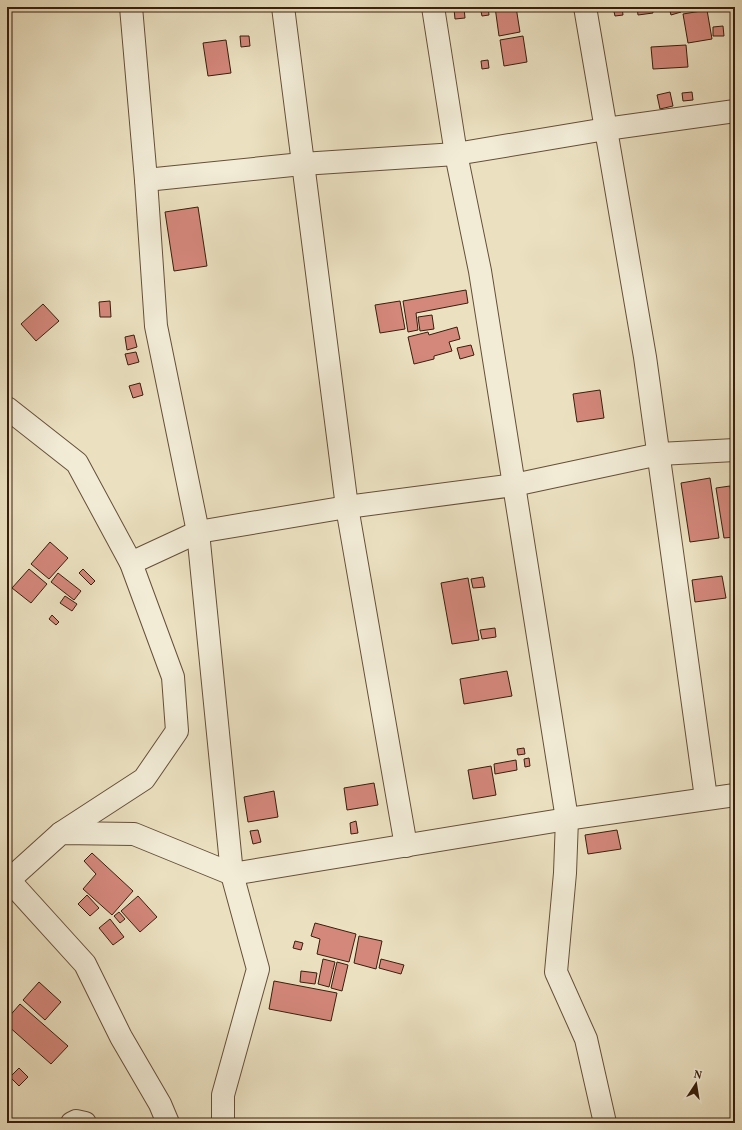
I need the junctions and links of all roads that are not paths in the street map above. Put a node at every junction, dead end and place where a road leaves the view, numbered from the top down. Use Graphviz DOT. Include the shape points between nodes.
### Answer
graph roads {
  1 [pos="131,7"];
  2 [pos="283,7"];
  3 [pos="434,7"];
  4 [pos="585,7"];
  5 [pos="735,110"];
  6 [pos="606,128"];
  7 [pos="456,154"];
  8 [pos="302,164"];
  9 [pos="146,180"];
  10 [pos="7,408"];
  11 [pos="735,450"];
  12 [pos="659,454"];
  13 [pos="514,485"];
  14 [pos="347,507"];
  15 [pos="198,532"];
  16 [pos="131,563"];
  17 [pos="735,795"];
  18 [pos="706,798"];
  19 [pos="567,819"];
  20 [pos="61,833"];
  21 [pos="406,846"];
  22 [pos="232,874"];
  23 [pos="8,879"];
  24 [pos="72,1123"];
  25 [pos="86,1123"];
  26 [pos="168,1123"];
  27 [pos="223,1123"];
  28 [pos="605,1123"];
  1 -- 9 [label="street"];
  2 -- 8 [label="street"];
  3 -- 7 [label="street"];
  4 -- 6 [label="street"];
  5 -- 6 [label="street"];
  6 -- 7 [label="street"];
  6 -- 12 [label="street"];
  7 -- 8 [label="street"];
  7 -- 13 [label="street" via="480,271"];
  8 -- 9 [label="street"];
  8 -- 14 [label="street"];
  9 -- 15 [label="street" via="156,326"];
  10 -- 16 [label="street" via="77,463"];
  11 -- 12 [label="street"];
  12 -- 13 [label="street"];
  12 -- 18 [label="street"];
  13 -- 14 [label="street"];
  13 -- 19 [label="street"];
  14 -- 15 [label="street"];
  14 -- 21 [label="street"];
  15 -- 16 [label="street"];
  15 -- 22 [label="street"];
  16 -- 20 [label="street" via="173,677 177,731 144,779"];
  17 -- 18 [label="street"];
  18 -- 19 [label="street"];
  19 -- 21 [label="street"];
  19 -- 28 [label="street" via="556,972 586,1039"];
  20 -- 22 [label="street" via="134,834"];
  20 -- 23 [label="street"];
  21 -- 22 [label="street"];
  22 -- 27 [label="street" via="258,969 223,1096"];
  23 -- 26 [label="street" via="85,964 121,1038 160,1104"];
  24 -- 25 [label="street"];
}
